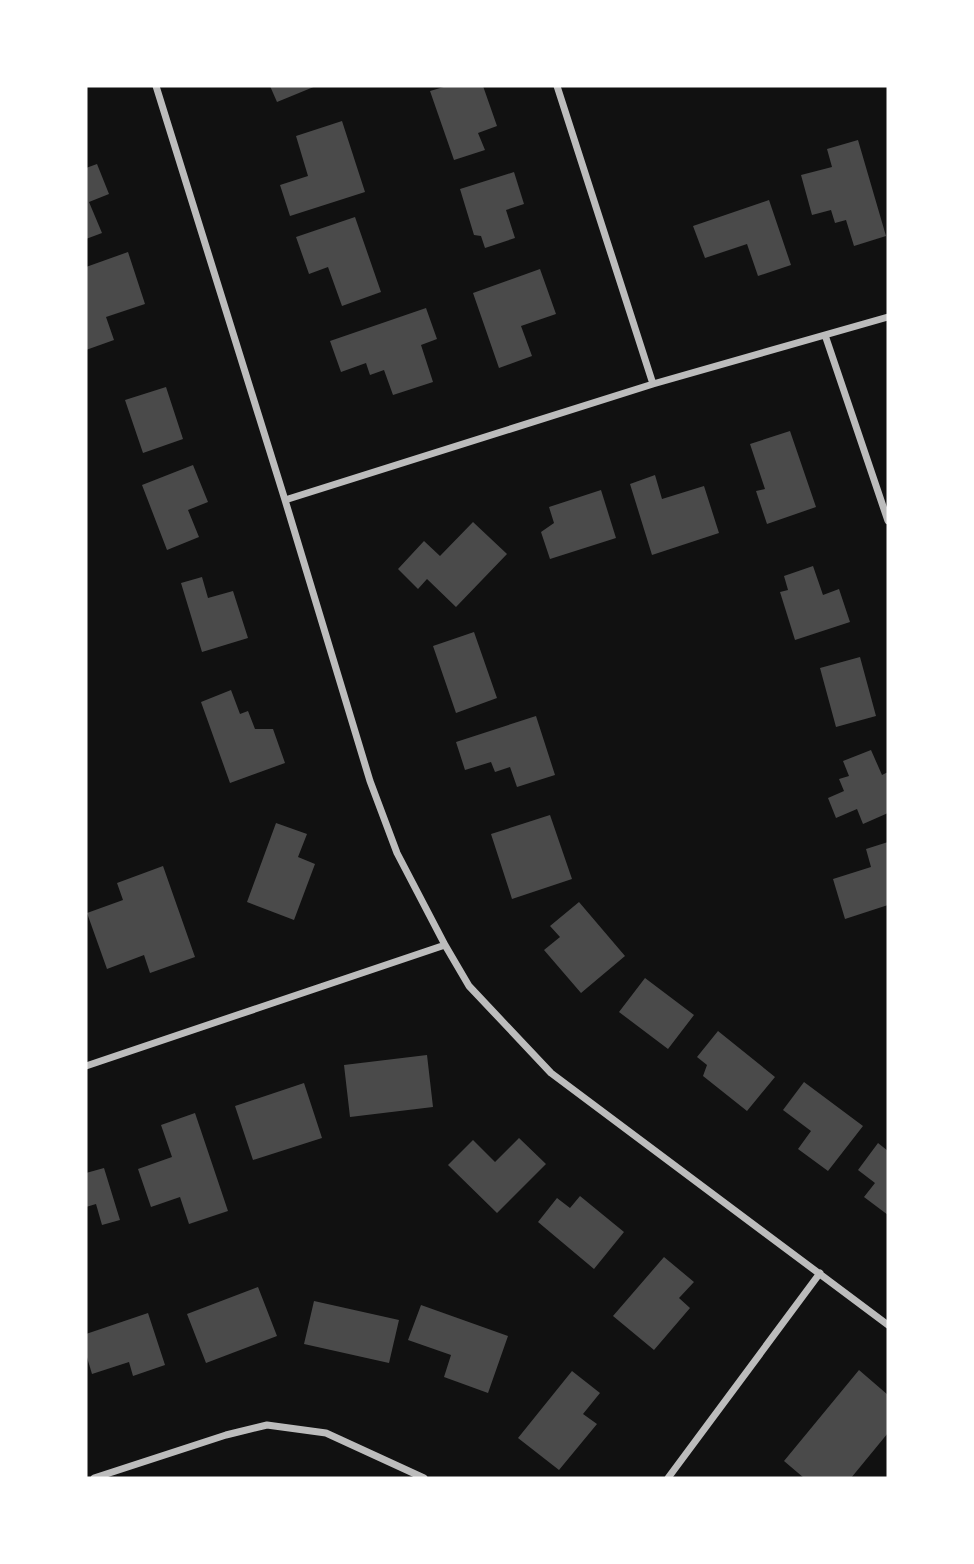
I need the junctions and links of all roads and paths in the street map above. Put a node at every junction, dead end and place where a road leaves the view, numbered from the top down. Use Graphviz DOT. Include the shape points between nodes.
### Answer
graph roads {
  1 [pos="156,86"];
  2 [pos="556,86"];
  3 [pos="888,317"];
  4 [pos="825,335"];
  5 [pos="653,384"];
  6 [pos="285,500"];
  7 [pos="888,521"];
  8 [pos="444,945"];
  9 [pos="86,1066"];
  10 [pos="820,1273"];
  11 [pos="888,1325"];
  12 [pos="94,1478"];
  13 [pos="424,1478"];
  14 [pos="668,1478"];
  1 -- 6 [label="street"];
  2 -- 5 [label="street"];
  3 -- 4 [label="street"];
  4 -- 5 [label="street"];
  4 -- 7 [label="street"];
  5 -- 6 [label="street"];
  6 -- 8 [label="street" via="372,786 397,853"];
  8 -- 9 [label="street"];
  8 -- 10 [label="street" via="470,986 551,1073"];
  10 -- 11 [label="street"];
  10 -- 14 [label="street"];
  12 -- 13 [label="street" via="267,1425 326,1433"];
}
